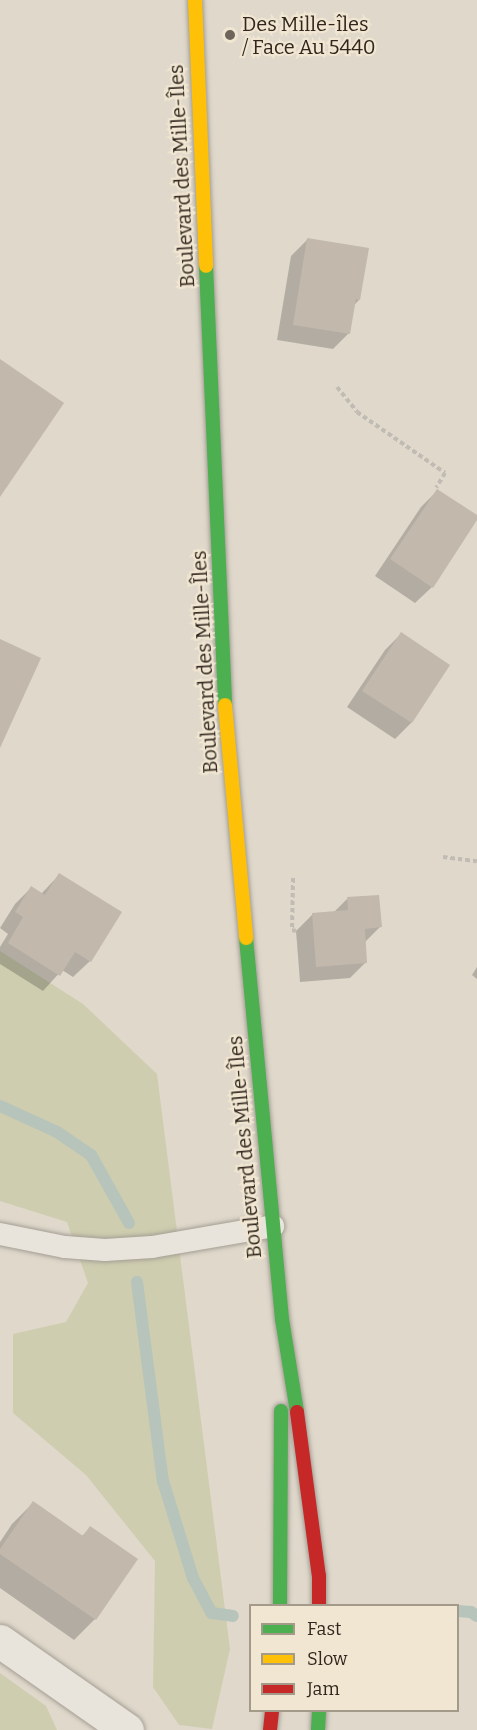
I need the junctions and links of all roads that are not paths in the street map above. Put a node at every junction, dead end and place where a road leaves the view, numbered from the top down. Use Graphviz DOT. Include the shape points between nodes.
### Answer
graph roads {
  1 [pos="195,0"];
  2 [pos="273,1226"];
  3 [pos="0,1234"];
  4 [pos="282,1320"];
  5 [pos="280,1604"];
  6 [pos="319,1604"];
  7 [pos="0,1641"];
  8 [pos="272,1712"];
  9 [pos="319,1712"];
  10 [pos="127,1730"];
  11 [pos="270,1730"];
  12 [pos="318,1730"];
  1 -- 2 [label="street, Boulevard des Mille-Îles" via="226,733"];
  2 -- 3 [label="lane" via="152,1247 105,1250 65,1247"];
  2 -- 4 [label="street, Boulevard des Mille-Îles"];
  4 -- 5 [label="street, Boulevard des Mille-Îles"];
  4 -- 6 [label="street, Boulevard des Mille-Îles" via="308,1479"];
  7 -- 10 [label="street"];
  8 -- 11 [label="street"];
  9 -- 12 [label="street"];
}
